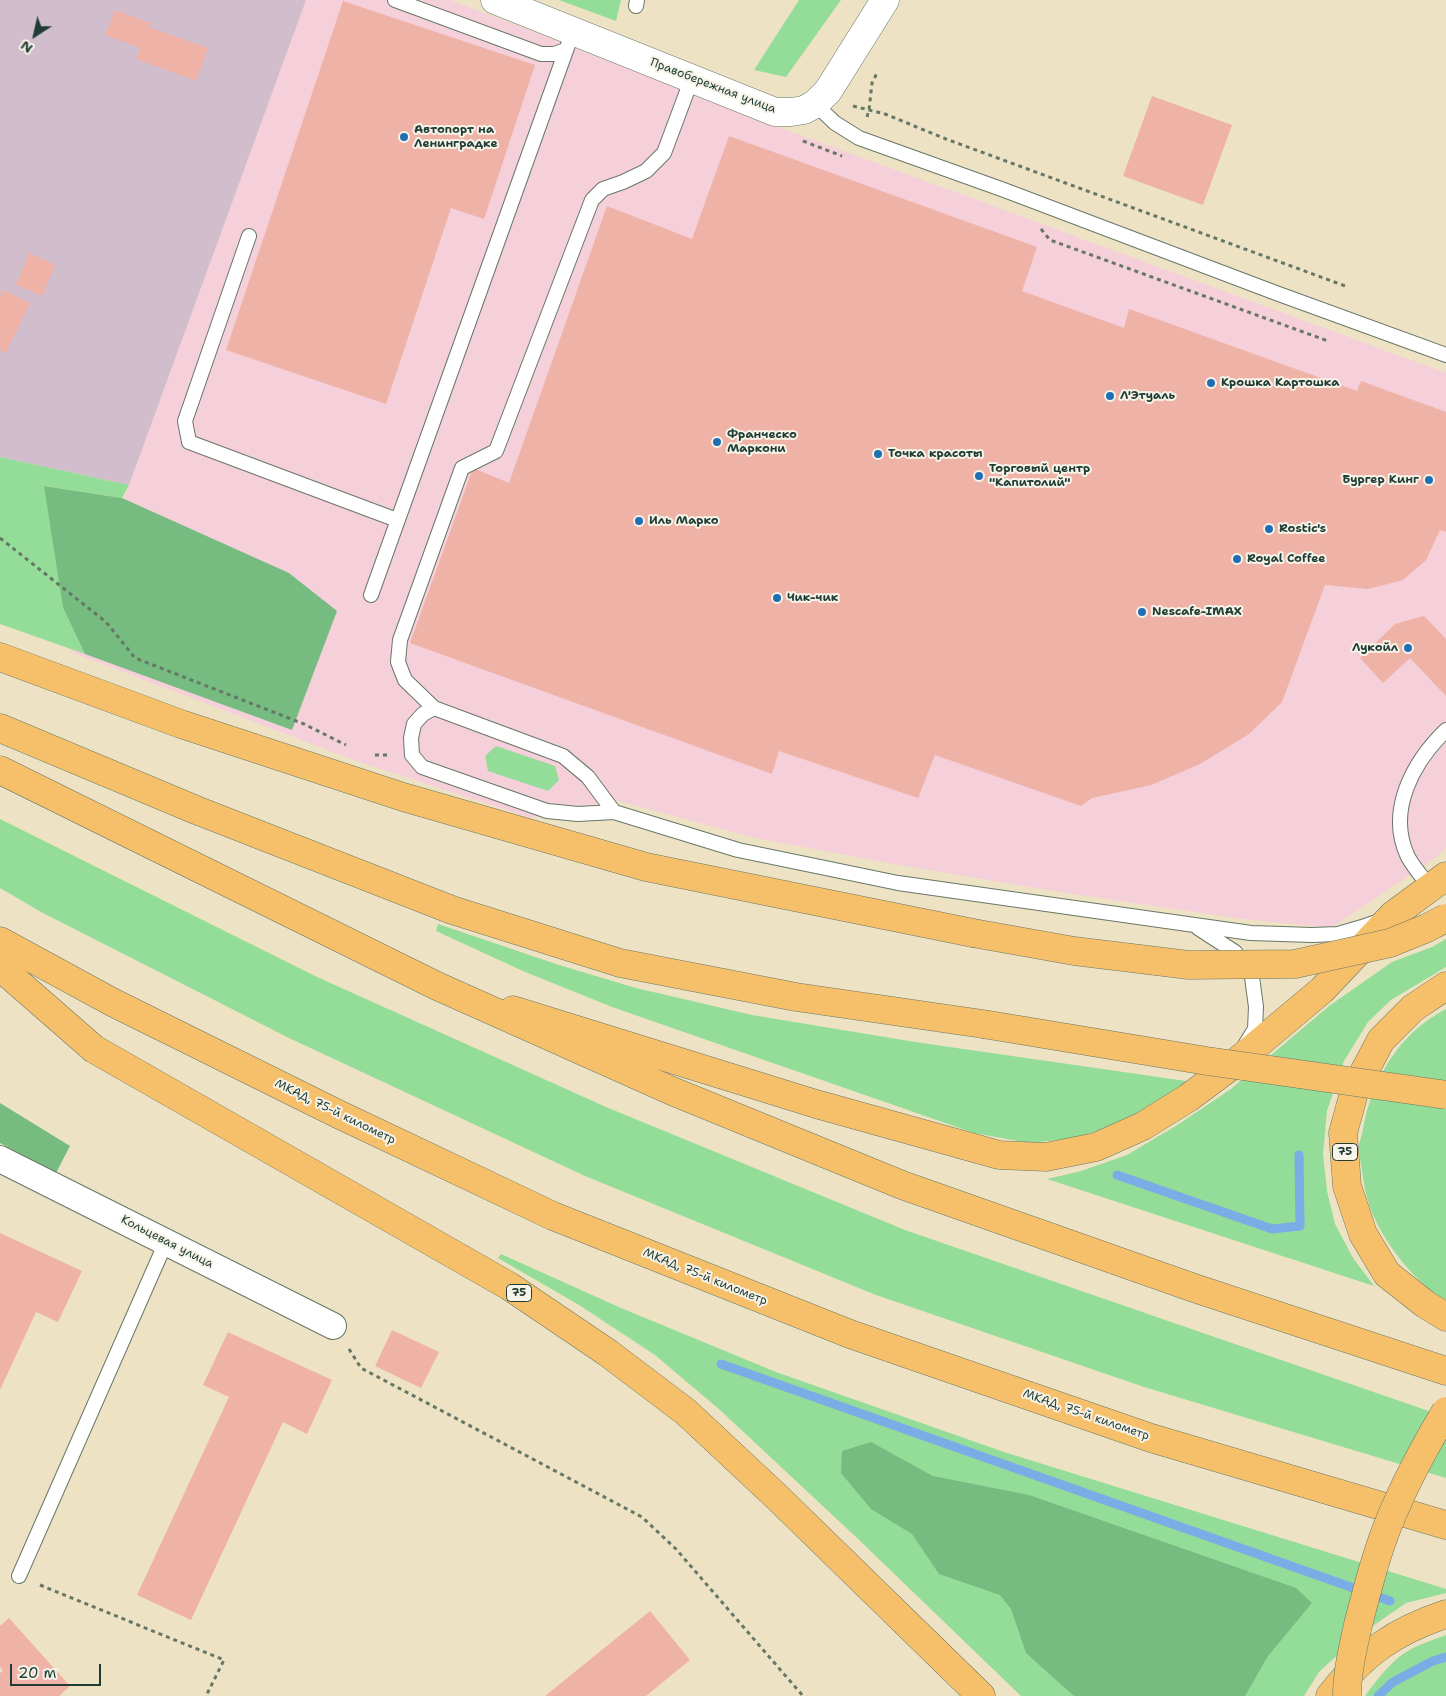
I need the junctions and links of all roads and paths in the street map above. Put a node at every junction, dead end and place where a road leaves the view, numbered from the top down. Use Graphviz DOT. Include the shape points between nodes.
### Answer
graph roads {
  1 [pos="396,0"];
  2 [pos="495,0"];
  3 [pos="885,0"];
  4 [pos="570,40"];
  5 [pos="692,78"];
  6 [pos="822,98"];
  7 [pos="1038,225"];
  8 [pos="248,236"];
  9 [pos="1348,287"];
  10 [pos="1328,341"];
  11 [pos="1446,355"];
  12 [pos="397,520"];
  13 [pos="0,538"];
  14 [pos="371,595"];
  15 [pos="0,657"];
  16 [pos="434,708"];
  17 [pos="0,728"];
  18 [pos="1446,730"];
  19 [pos="352,748"];
  20 [pos="366,755"];
  21 [pos="412,755"];
  22 [pos="0,770"];
  23 [pos="614,812"];
  24 [pos="1438,882"];
  25 [pos="1393,915"];
  26 [pos="1446,918"];
  27 [pos="1195,926"];
  28 [pos="0,941"];
  29 [pos="0,967"];
  30 [pos="437,986"];
  31 [pos="1446,986"];
  32 [pos="1234,1063"];
  33 [pos="1446,1095"];
  34 [pos="0,1158"];
  35 [pos="166,1242"];
  36 [pos="1446,1317"];
  37 [pos="333,1326"];
  38 [pos="1446,1371"];
  39 [pos="1446,1411"];
  40 [pos="1446,1525"];
  41 [pos="19,1576"];
  42 [pos="1446,1614"];
  43 [pos="206,1696"];
  44 [pos="803,1696"];
  45 [pos="982,1696"];
  46 [pos="1330,1696"];
  47 [pos="1347,1696"];
  1 -- 4 [label="lane" via="541,54 554,54"];
  2 -- 4 [label="street, Правобережная улица"];
  3 -- 6 [label="street"];
  4 -- 5 [label="street, Правобережная улица"];
  4 -- 12 [label="lane"];
  5 -- 6 [label="street, Правобережная улица" via="775,112 804,110"];
  5 -- 16 [label="lane" via="664,153 646,171 603,189 592,200 496,451 462,468 400,640 398,662 405,680"];
  6 -- 9 [label="path" via="885,114"];
  6 -- 11 [label="lane" via="835,123 859,138"];
  7 -- 10 [label="path" via="1050,240"];
  8 -- 12 [label="lane" via="185,422 189,442"];
  12 -- 14 [label="lane"];
  13 -- 19 [label="path" via="106,622 135,658 304,724"];
  15 -- 26 [label="main road, bridge" via="181,724 403,797 646,867 963,932 1074,951 1189,965 1295,964 1390,943"];
  16 -- 21 [label="lane" via="414,724"];
  16 -- 23 [label="lane" via="563,756 588,777"];
  17 -- 33 [label="main road, bridge" via="196,810 452,910 620,964 796,997"];
  18 -- 24 [label="lane" via="1418,764 1406,787 1400,810 1400,834 1409,857"];
  20 -- 21 [label="path"];
  21 -- 23 [label="lane" via="422,767 547,811 578,814"];
  22 -- 30 [label="main road"];
  23 -- 27 [label="lane" via="738,850 898,883"];
  24 -- 25 [label="main road"];
  25 -- 27 [label="lane" via="1329,935 1251,933"];
  25 -- 32 [label="main road" via="1322,990"];
  27 -- 32 [label="lane" via="1236,952 1252,977 1255,1029"];
  28 -- 40 [label="main road, МКАД, 75-й километр" via="130,1011 553,1216 850,1334 1151,1438"];
  29 -- 45 [label="main road, 75" via="94,1049 509,1286 616,1359 686,1412"];
  30 -- 32 [label="main road" via="816,1104 999,1155 1046,1157 1096,1147 1143,1126 1188,1098"];
  30 -- 38 [label="main road" via="672,1092 902,1185 1194,1288"];
  31 -- 36 [label="main road, 75" via="1413,1008 1381,1040 1355,1089 1344,1133 1346,1186 1363,1234 1387,1274"];
  34 -- 35 [label="street, Кольцевая улица"];
  35 -- 37 [label="street, Кольцевая улица"];
  35 -- 41 [label="lane"];
  37 -- 44 [label="path" via="361,1368 642,1517 676,1548"];
  39 -- 47 [label="main road, bridge" via="1402,1491 1381,1543 1352,1651"];
  41 -- 43 [label="path" via="224,1660"];
  42 -- 46 [label="main road" via="1394,1636 1364,1658"];
}
